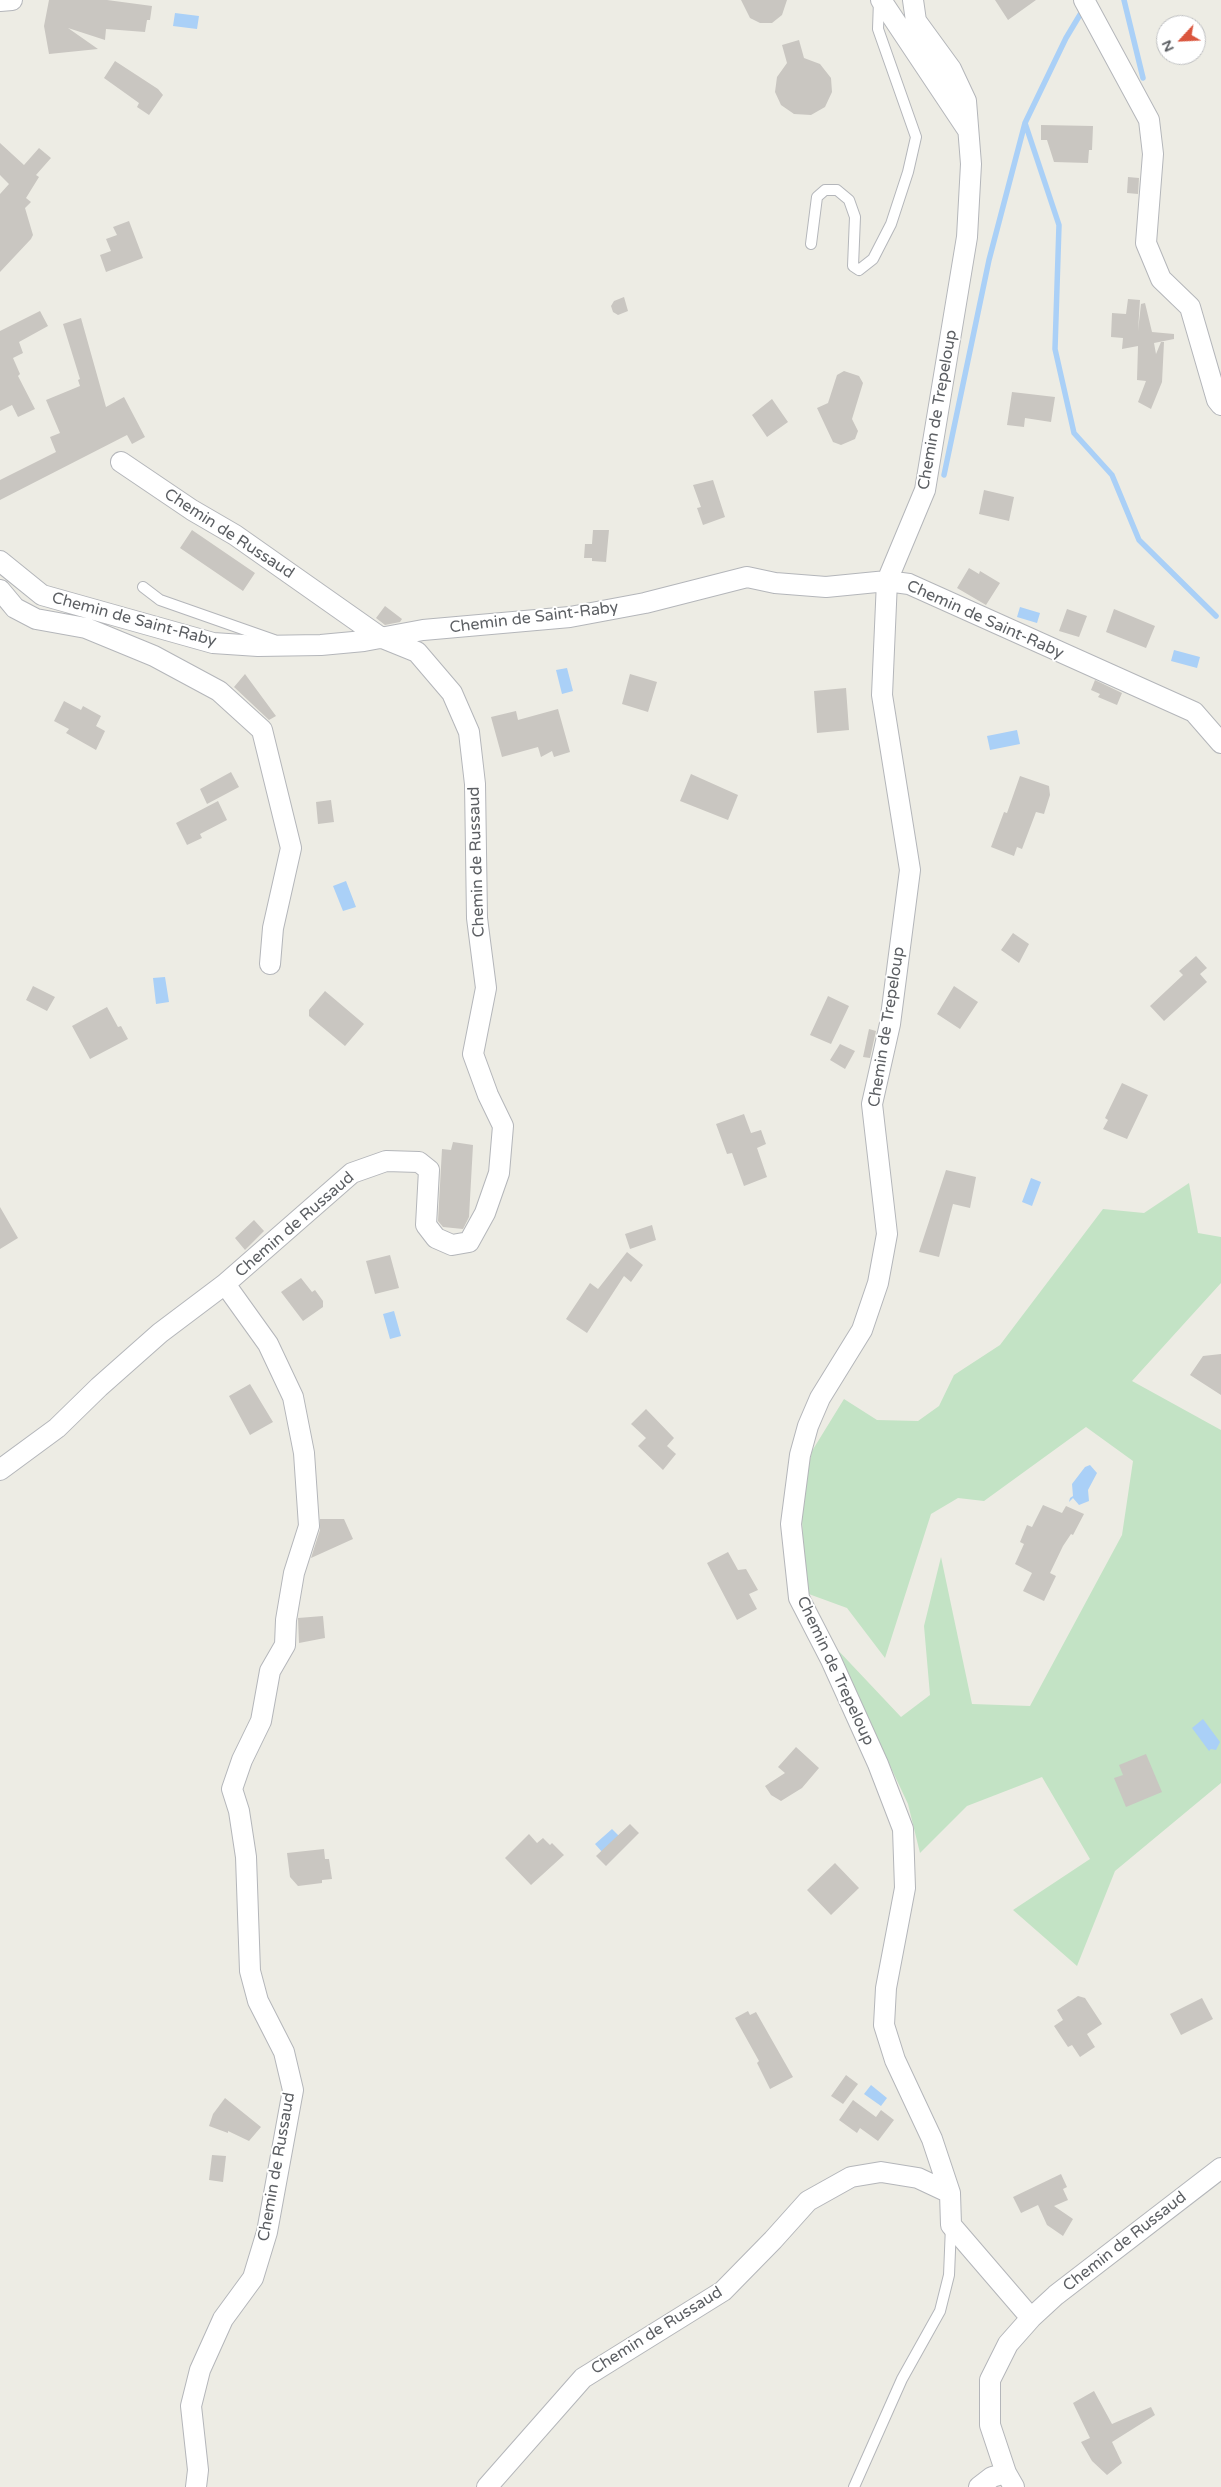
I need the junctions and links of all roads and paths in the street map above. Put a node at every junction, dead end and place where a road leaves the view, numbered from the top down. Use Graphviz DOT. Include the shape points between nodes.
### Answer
graph roads {
  1 [pos="12,0"];
  2 [pos="880,0"];
  3 [pos="913,0"];
  4 [pos="0,1"];
  5 [pos="1088,9"];
  6 [pos="968,131"];
  7 [pos="811,244"];
  8 [pos="1221,405"];
  9 [pos="121,462"];
  10 [pos="0,560"];
  11 [pos="887,581"];
  12 [pos="144,587"];
  13 [pos="0,590"];
  14 [pos="380,637"];
  15 [pos="292,646"];
  16 [pos="1221,743"];
  17 [pos="270,964"];
  18 [pos="225,1284"];
  19 [pos="0,1470"];
  20 [pos="1221,2168"];
  21 [pos="950,2193"];
  22 [pos="951,2225"];
  23 [pos="1031,2318"];
  24 [pos="1010,2480"];
  25 [pos="196,2487"];
  26 [pos="487,2487"];
  27 [pos="854,2487"];
  28 [pos="979,2487"];
  1 -- 4 [label="street"];
  2 -- 6 [label="street"];
  2 -- 7 [label="lane" via="878,29 916,137 908,172 878,250 873,259 859,270 853,266 855,217 849,200 837,190 825,190 817,196"];
  3 -- 6 [label="street, Chemin de Trepeloup" via="916,21 951,69 966,101"];
  5 -- 8 [label="street" via="1149,120 1153,154 1146,243 1161,280 1190,307"];
  6 -- 11 [label="street, Chemin de Trepeloup" via="967,237 925,490"];
  9 -- 14 [label="street, Chemin de Russaud" via="235,535"];
  10 -- 15 [label="street, Chemin de Saint-Raby" via="42,594 133,622 213,643"];
  11 -- 14 [label="street, Chemin de Saint-Raby" via="826,587 747,577 646,603 570,617"];
  11 -- 16 [label="street, Chemin de Saint-Raby" via="909,584 1194,712"];
  11 -- 21 [label="street, Chemin de Trepeloup" via="882,695 910,870 890,1024 872,1104 887,1234 878,1283 862,1330 820,1398 808,1426 800,1455 792,1524 799,1598 874,1755 903,1829 905,1888 886,1988 884,2025 895,2060 932,2139"];
  12 -- 15 [label="lane" via="160,600"];
  13 -- 17 [label="street" via="15,608 36,619 86,628 154,656 219,691 262,730 291,848 273,928"];
  14 -- 15 [label="street, Chemin de Saint-Raby"];
  14 -- 18 [label="street, Chemin de Russaud" via="417,652 452,693 469,732 475,784 477,918 486,988 473,1054 504,1126 499,1173 485,1213 469,1242 452,1246 436,1238 426,1225 429,1170 419,1162 386,1161 352,1173"];
  18 -- 19 [label="street" via="160,1333 57,1428"];
  18 -- 25 [label="street, Chemin de Russaud" via="268,1344 294,1397 304,1453 309,1526 294,1573 285,1645 270,1671 261,1721 232,1789 246,1857 250,1971 258,2001 284,2052 293,2090 267,2232 253,2278 223,2319 200,2370 192,2406 198,2470"];
  20 -- 23 [label="street, Chemin de Russaud"];
  21 -- 22 [label="street, Chemin de Trepeloup"];
  21 -- 26 [label="street, Chemin de Russaud" via="918,2178 881,2172 851,2177 808,2200 723,2291 583,2378"];
  22 -- 23 [label="street"];
  22 -- 27 [label="lane" via="949,2275 940,2311 902,2379"];
  23 -- 24 [label="street" via="1008,2344 990,2380 990,2425"];
  24 -- 28 [label="street" via="992,2477"];
}
